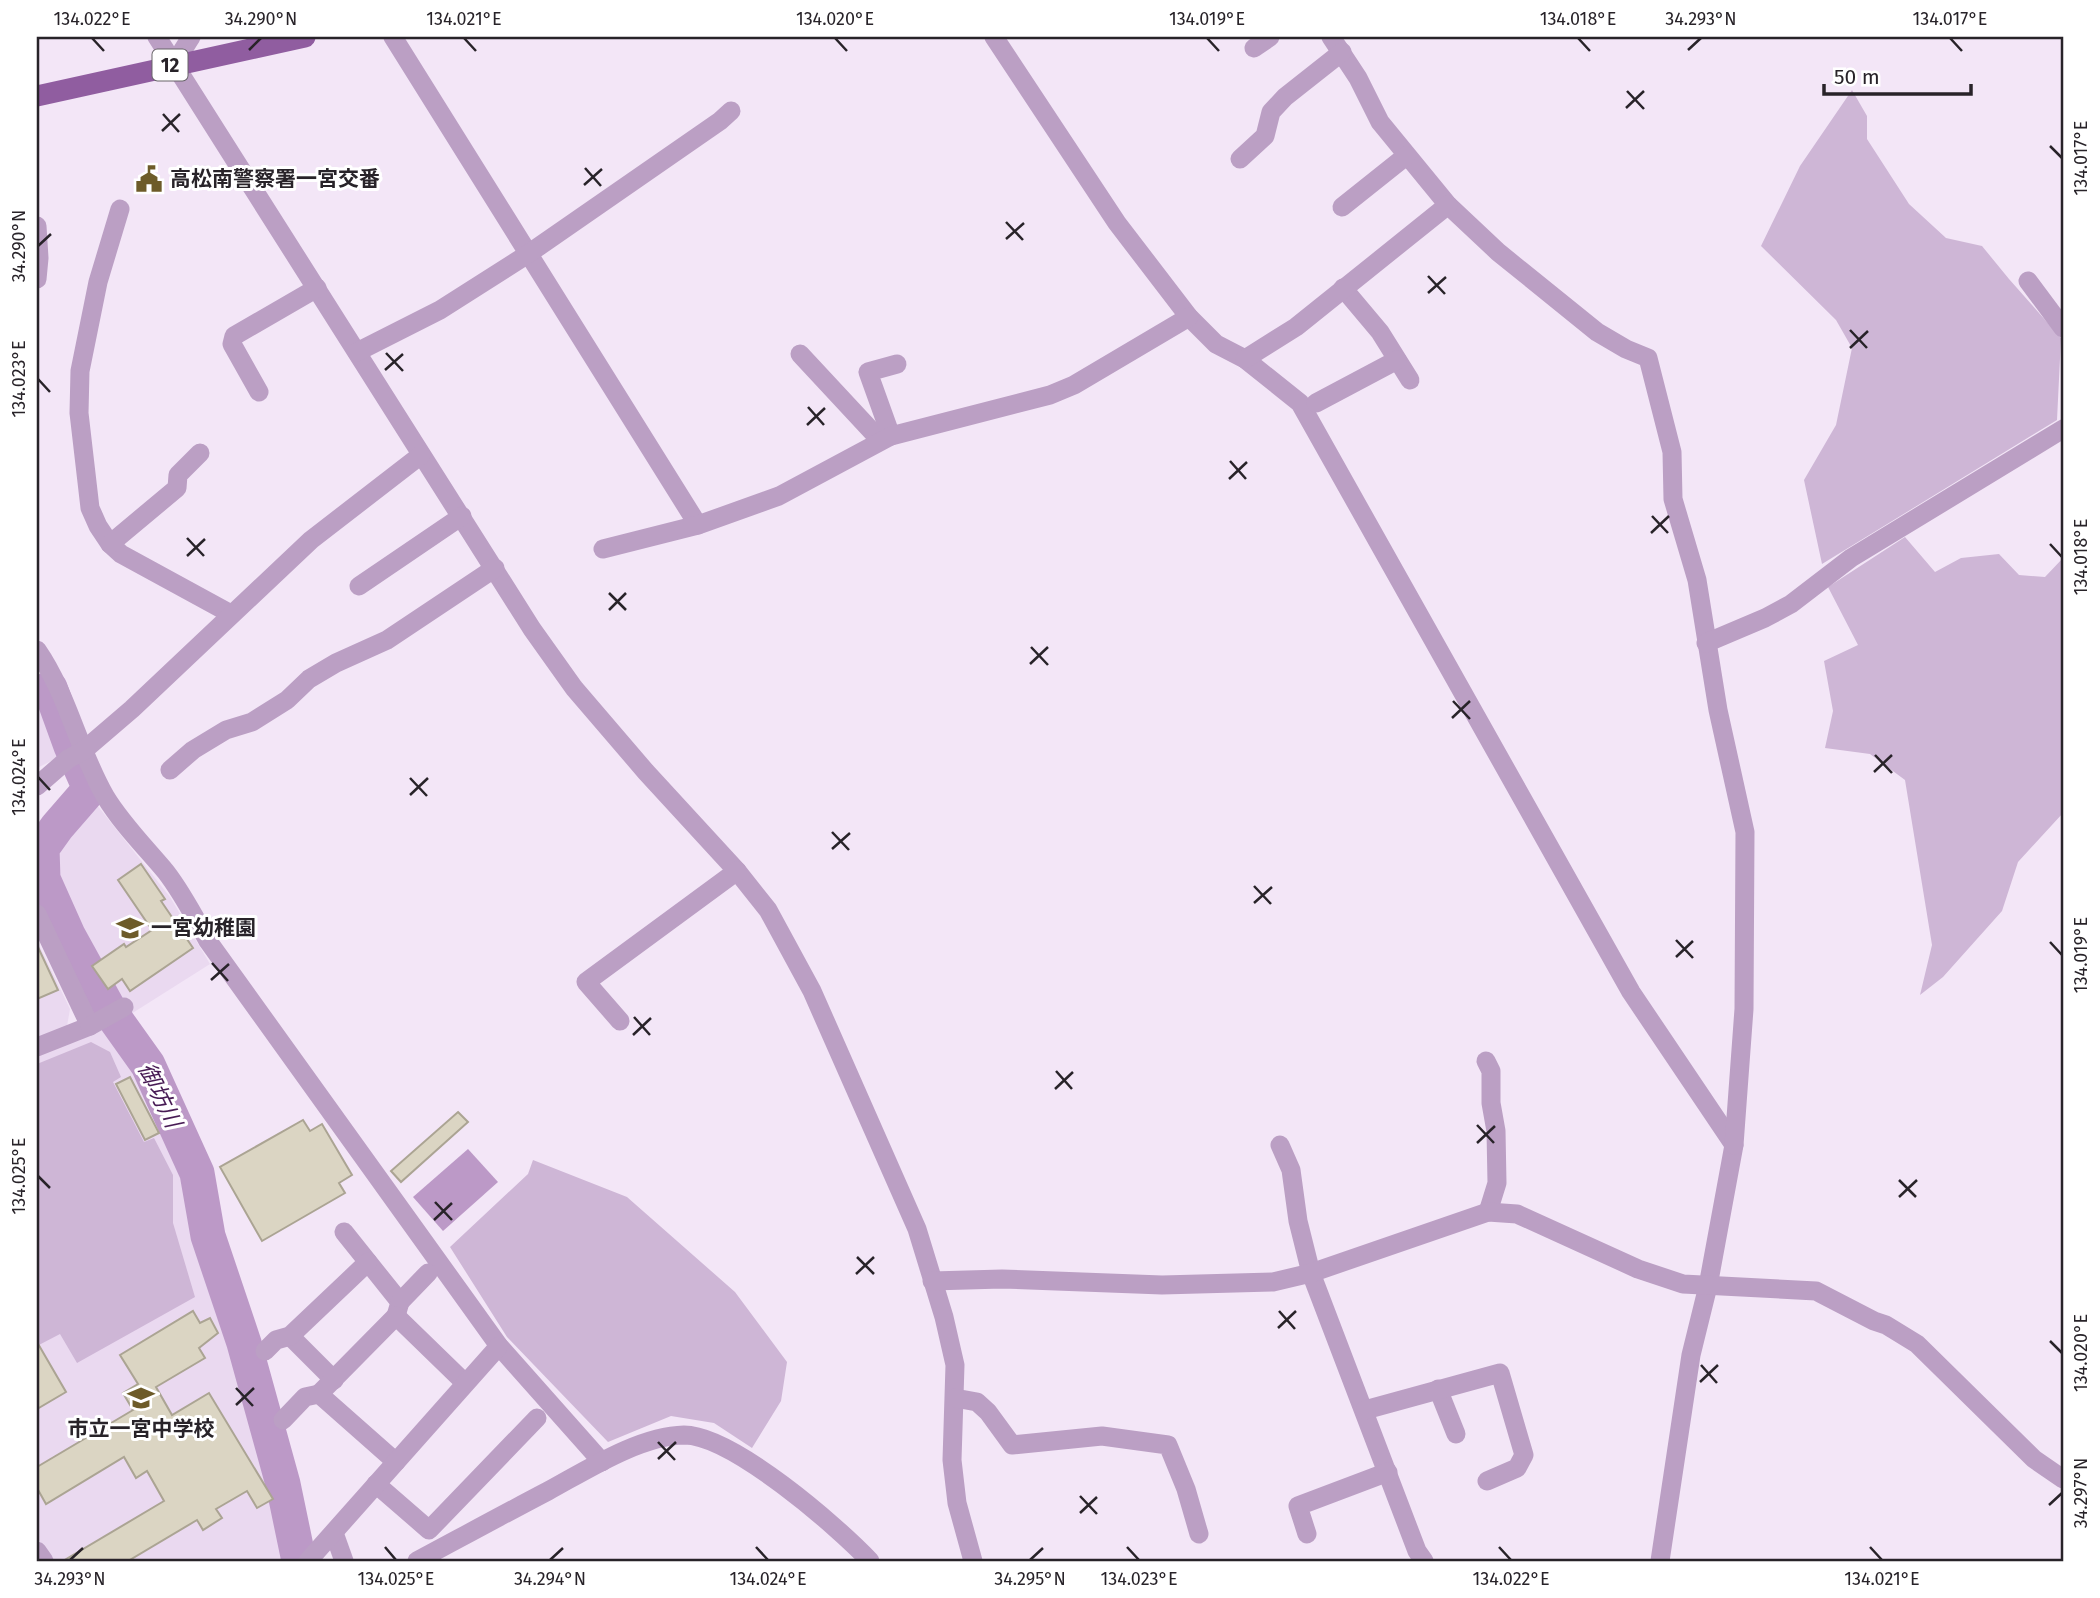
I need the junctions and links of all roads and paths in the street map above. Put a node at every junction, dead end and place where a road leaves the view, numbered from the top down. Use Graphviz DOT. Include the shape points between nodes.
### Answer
graph roads {
  1 [pos="157,37"];
  2 [pos="191,37"];
  3 [pos="305,37"];
  4 [pos="393,37"];
  5 [pos="993,37"];
  6 [pos="1337,44"];
  7 [pos="174,64"];
  8 [pos="37,96"];
  9 [pos="731,111"];
  10 [pos="1406,156"];
  11 [pos="1240,159"];
  12 [pos="1448,205"];
  13 [pos="1342,207"];
  14 [pos="120,209"];
  15 [pos="37,226"];
  16 [pos="528,254"];
  17 [pos="38,258"];
  18 [pos="37,279"];
  19 [pos="2028,281"];
  20 [pos="317,288"];
  21 [pos="1343,288"];
  22 [pos="1189,317"];
  23 [pos="2063,328"];
  24 [pos="357,352"];
  25 [pos="800,354"];
  26 [pos="1245,359"];
  27 [pos="1397,360"];
  28 [pos="897,364"];
  29 [pos="1410,380"];
  30 [pos="259,392"];
  31 [pos="1316,403"];
  32 [pos="2063,429"];
  33 [pos="886,438"];
  34 [pos="200,453"];
  35 [pos="421,454"];
  36 [pos="461,516"];
  37 [pos="698,525"];
  38 [pos="110,544"];
  39 [pos="603,549"];
  40 [pos="495,568"];
  41 [pos="359,586"];
  42 [pos="231,614"];
  43 [pos="1706,643"];
  44 [pos="37,650"];
  45 [pos="77,755"];
  46 [pos="170,770"];
  47 [pos="37,786"];
  48 [pos="737,871"];
  49 [pos="37,914"];
  50 [pos="124,1007"];
  51 [pos="620,1021"];
  52 [pos="96,1023"];
  53 [pos="37,1047"];
  54 [pos="1486,1061"];
  55 [pos="1280,1145"];
  56 [pos="1734,1145"];
  57 [pos="1488,1212"];
  58 [pos="344,1232"];
  59 [pos="368,1262"];
  60 [pos="428,1273"];
  61 [pos="1311,1273"];
  62 [pos="932,1281"];
  63 [pos="1708,1286"];
  64 [pos="398,1309"];
  65 [pos="290,1336"];
  66 [pos="265,1351"];
  67 [pos="494,1351"];
  68 [pos="334,1380"];
  69 [pos="466,1383"];
  70 [pos="1438,1389"];
  71 [pos="320,1395"];
  72 [pos="955,1398"];
  73 [pos="1365,1410"];
  74 [pos="537,1418"];
  75 [pos="283,1420"];
  76 [pos="1456,1434"];
  77 [pos="396,1462"];
  78 [pos="603,1462"];
  79 [pos="1388,1472"];
  80 [pos="2063,1479"];
  81 [pos="1487,1481"];
  82 [pos="376,1484"];
  83 [pos="334,1533"];
  84 [pos="1199,1534"];
  85 [pos="1307,1534"];
  86 [pos="37,1551"];
  87 [pos="44,1561"];
  88 [pos="309,1561"];
  89 [pos="344,1561"];
  90 [pos="417,1561"];
  91 [pos="870,1561"];
  92 [pos="973,1561"];
  93 [pos="1424,1561"];
  94 [pos="1660,1561"];
  1 -- 7 [label="street"];
  2 -- 7 [label="street"];
  3 -- 7 [label="main road, 12"];
  4 -- 16 [label="street"];
  5 -- 22 [label="street" via="1117,223"];
  6 -- 10 [label="street" via="1380,122"];
  6 -- 11 [label="street" via="1270,113 1265,136"];
  7 -- 8 [label="main road, 12"];
  7 -- 20 [label="street"];
  9 -- 16 [label="street"];
  10 -- 12 [label="street"];
  10 -- 13 [label="street"];
  12 -- 21 [label="street"];
  12 -- 43 [label="street" via="1597,332 1648,358 1672,452 1673,499 1697,580"];
  14 -- 38 [label="street" via="95,295 80,371 79,413 90,508"];
  15 -- 17 [label="street"];
  16 -- 24 [label="street" via="440,310"];
  16 -- 37 [label="street"];
  17 -- 18 [label="street"];
  19 -- 23 [label="street"];
  20 -- 24 [label="street"];
  20 -- 30 [label="street" via="234,336 232,344"];
  21 -- 26 [label="street" via="1296,327"];
  21 -- 27 [label="street"];
  22 -- 26 [label="street" via="1216,344"];
  22 -- 33 [label="street" via="1050,395"];
  24 -- 35 [label="street"];
  25 -- 33 [label="street"];
  26 -- 56 [label="street" via="1300,403 1632,992"];
  27 -- 29 [label="street"];
  27 -- 31 [label="street"];
  28 -- 33 [label="street" via="869,372"];
  32 -- 43 [label="street" via="1851,558 1791,604"];
  33 -- 37 [label="street" via="779,496"];
  34 -- 38 [label="street" via="178,475 177,488"];
  35 -- 36 [label="street"];
  35 -- 42 [label="street" via="311,540"];
  36 -- 40 [label="street"];
  36 -- 41 [label="street"];
  37 -- 39 [label="street"];
  38 -- 42 [label="street"];
  40 -- 46 [label="street" via="387,640 309,679 251,722 226,730 193,750"];
  40 -- 48 [label="street" via="574,688"];
  42 -- 45 [label="street"];
  43 -- 56 [label="street" via="1745,832 1744,1009"];
  44 -- 45 [label="street" via="64,698"];
  45 -- 47 [label="street"];
  45 -- 67 [label="street" via="169,876 208,942"];
  48 -- 51 [label="street" via="586,982"];
  48 -- 62 [label="street" via="768,910 812,991 917,1229"];
  49 -- 52 [label="street"];
  50 -- 52 [label="street"];
  52 -- 53 [label="street"];
  54 -- 57 [label="street" via="1491,1071 1497,1183"];
  55 -- 61 [label="street" via="1291,1170"];
  56 -- 63 [label="street"];
  57 -- 61 [label="street"];
  57 -- 63 [label="street" via="1517,1214 1638,1269 1683,1284"];
  58 -- 59 [label="street"];
  59 -- 64 [label="street"];
  59 -- 65 [label="street"];
  60 -- 64 [label="street"];
  61 -- 62 [label="street" via="1273,1282 1162,1285"];
  61 -- 73 [label="street"];
  62 -- 72 [label="street" via="955,1365"];
  63 -- 80 [label="street" via="1816,1291 1886,1325 1917,1344 2034,1459"];
  63 -- 94 [label="street" via="1691,1355"];
  64 -- 68 [label="street"];
  64 -- 69 [label="street"];
  65 -- 66 [label="street" via="276,1340"];
  65 -- 68 [label="street"];
  67 -- 69 [label="street"];
  67 -- 78 [label="street"];
  68 -- 71 [label="street"];
  69 -- 77 [label="street"];
  70 -- 73 [label="street"];
  70 -- 76 [label="street"];
  70 -- 81 [label="street" via="1500,1373 1524,1455 1517,1468"];
  71 -- 75 [label="street" via="305,1397"];
  71 -- 77 [label="street"];
  72 -- 84 [label="street" via="977,1402 1012,1445 1102,1436 1168,1445"];
  72 -- 92 [label="street" via="952,1460 957,1503"];
  73 -- 79 [label="street"];
  74 -- 82 [label="street" via="429,1530"];
  77 -- 82 [label="street"];
  78 -- 90 [label="street"];
  78 -- 91 [label="street" via="648,1441 685,1435 722,1445 844,1533"];
  79 -- 85 [label="street" via="1298,1506"];
  79 -- 93 [label="street"];
  82 -- 83 [label="street"];
  83 -- 88 [label="street"];
  83 -- 89 [label="street"];
  86 -- 87 [label="street"];
}
